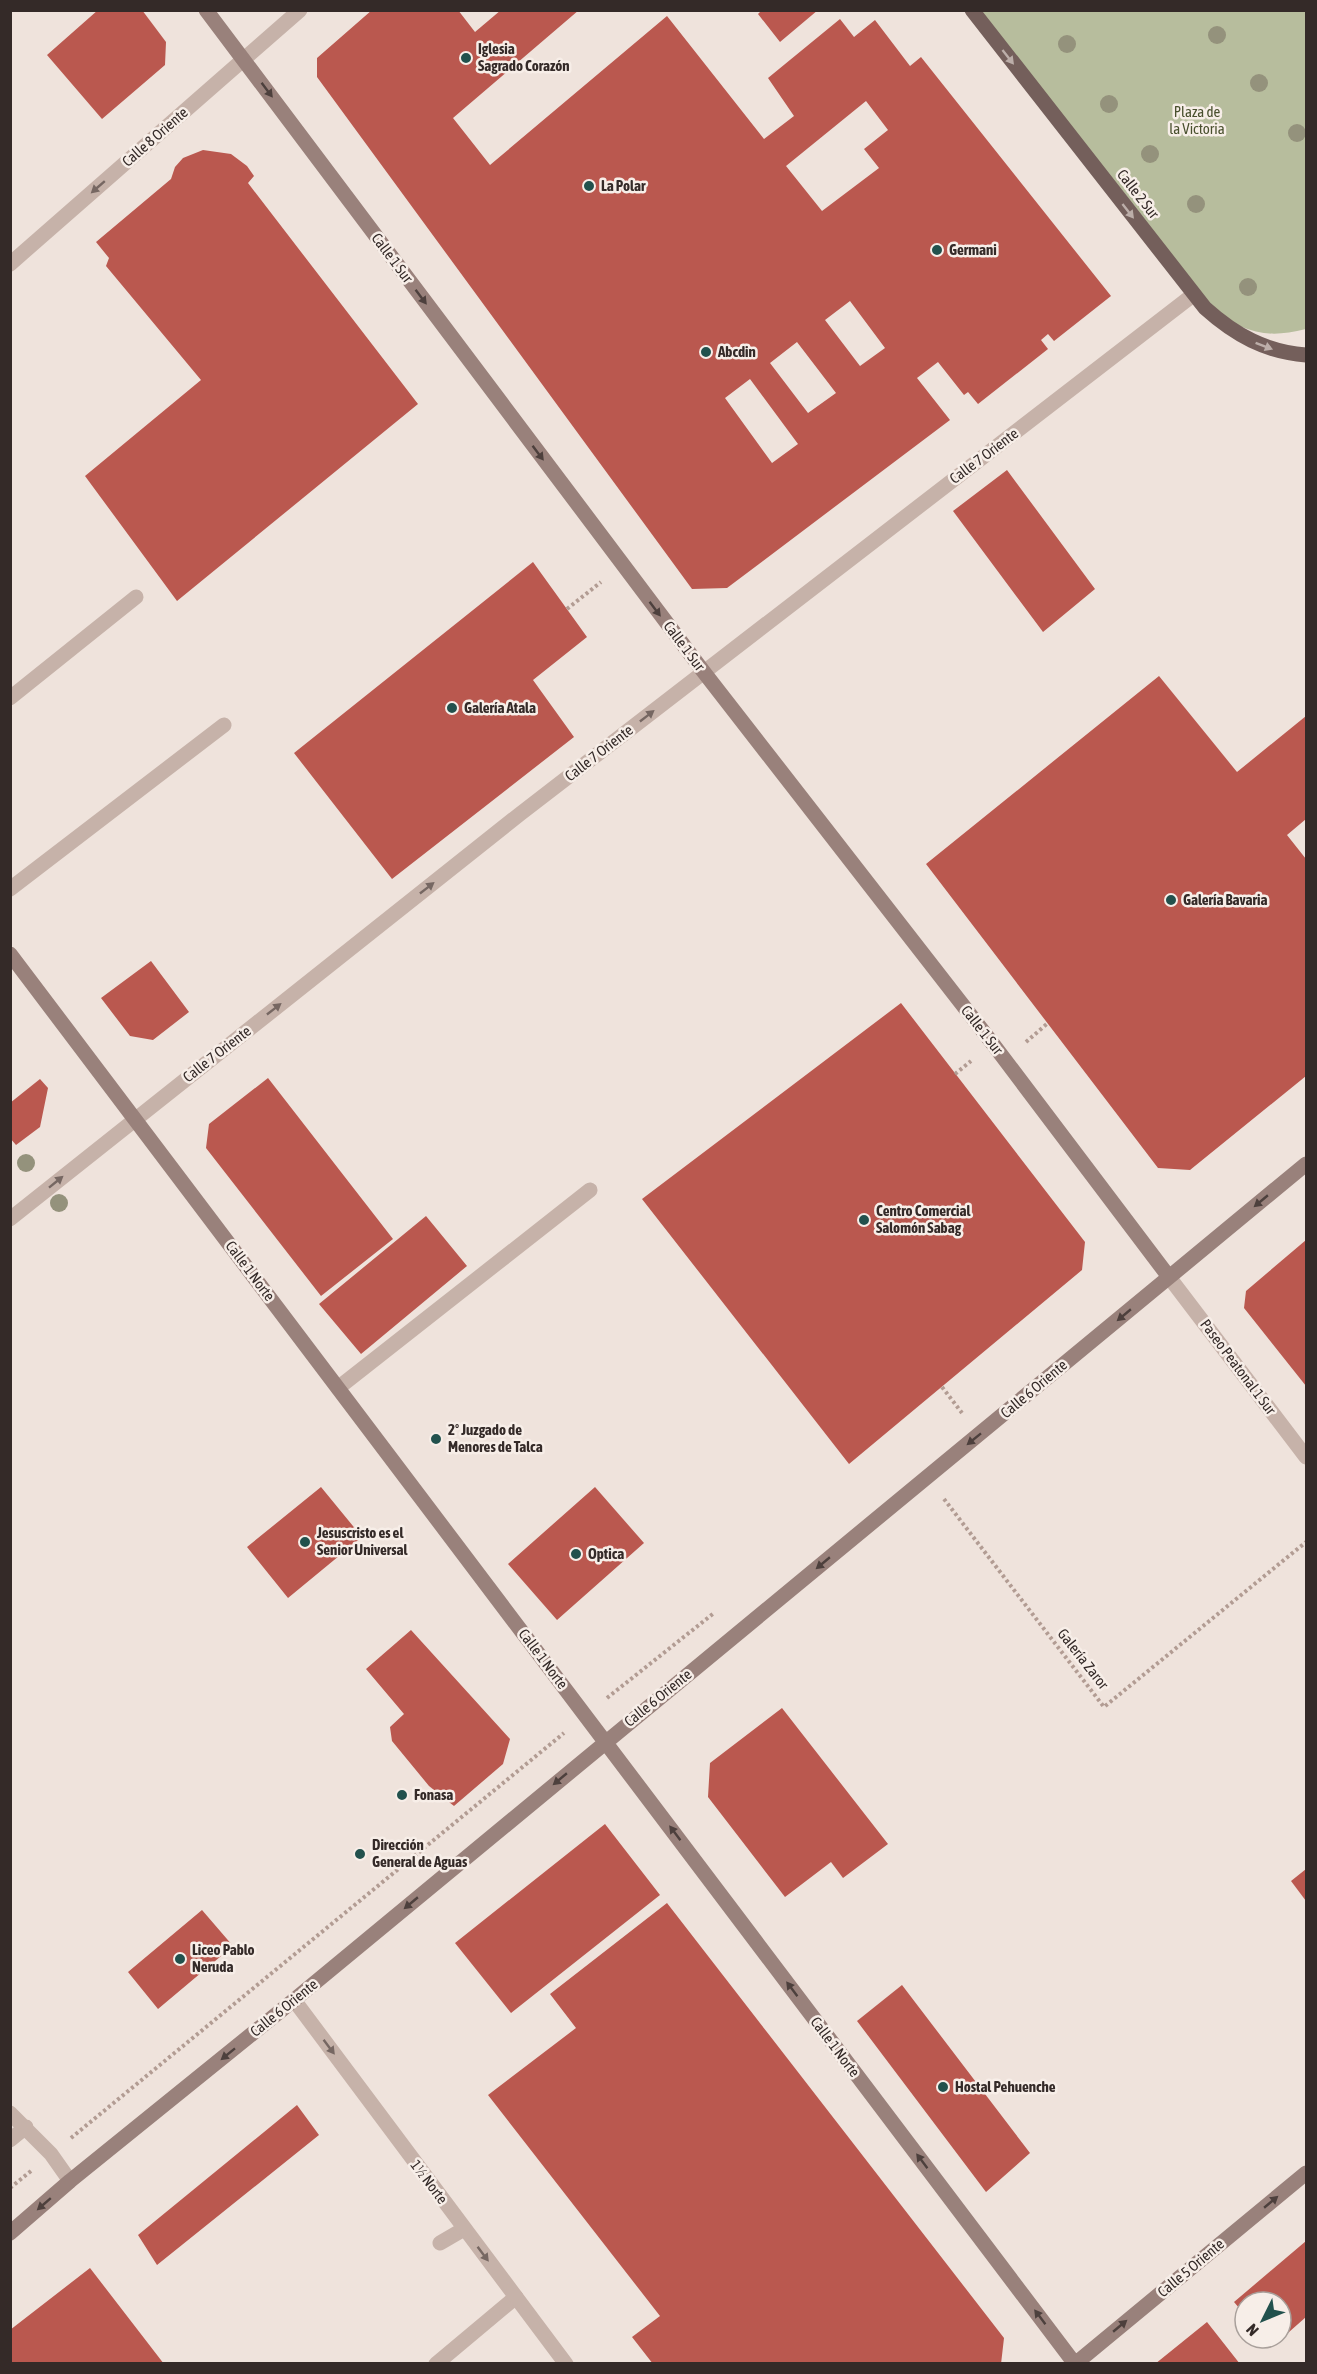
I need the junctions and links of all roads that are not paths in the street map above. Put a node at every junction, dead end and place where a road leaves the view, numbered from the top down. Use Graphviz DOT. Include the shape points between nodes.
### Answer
graph roads {
  1 [pos="206,10"];
  2 [pos="300,10"];
  3 [pos="972,10"];
  4 [pos="243,60"];
  5 [pos="10,264"];
  6 [pos="1193,295"];
  7 [pos="1306,353"];
  8 [pos="136,597"];
  9 [pos="703,672"];
  10 [pos="10,699"];
  11 [pos="224,724"];
  12 [pos="10,889"];
  13 [pos="10,954"];
  14 [pos="135,1119"];
  15 [pos="1306,1164"];
  16 [pos="590,1190"];
  17 [pos="10,1219"];
  18 [pos="1169,1277"];
  19 [pos="338,1388"];
  20 [pos="1306,1457"];
  21 [pos="606,1742"];
  22 [pos="294,2000"];
  23 [pos="10,2113"];
  24 [pos="26,2127"];
  25 [pos="10,2140"];
  26 [pos="1306,2173"];
  27 [pos="70,2181"];
  28 [pos="464,2229"];
  29 [pos="10,2233"];
  30 [pos="440,2243"];
  31 [pos="516,2297"];
  32 [pos="436,2364"];
  33 [pos="566,2364"];
  34 [pos="1075,2364"];
  1 -- 4 [label="main road, Calle 1 Sur"];
  2 -- 4 [label="street, Calle 8 Oriente"];
  3 -- 6 [label="main road, Calle 2 Sur, one-way"];
  4 -- 5 [label="street, Calle 8 Oriente, one-way"];
  4 -- 9 [label="main road, Calle 1 Sur, one-way"];
  6 -- 7 [label="main road, Calle 2 Sur, one-way" via="1243,337 1286,353"];
  6 -- 9 [label="street, Calle 7 Oriente"];
  8 -- 10 [label="street"];
  14 -- 9 [label="street, Calle 7 Oriente, one-way"];
  9 -- 18 [label="main road, Calle 1 Sur"];
  11 -- 12 [label="street"];
  13 -- 14 [label="main road, Calle 1 Norte"];
  17 -- 14 [label="street, Calle 7 Oriente, one-way"];
  14 -- 19 [label="main road, Calle 1 Norte"];
  15 -- 18 [label="main road, Calle 6 Oriente, one-way"];
  16 -- 19 [label="street"];
  18 -- 20 [label="street, Paseo Peatonal 1 Sur"];
  18 -- 21 [label="main road, Calle 6 Oriente, one-way"];
  19 -- 21 [label="main road, Calle 1 Norte"];
  21 -- 22 [label="main road, Calle 6 Oriente, one-way"];
  34 -- 21 [label="main road, Calle 1 Norte, one-way"];
  22 -- 27 [label="main road, Calle 6 Oriente, one-way"];
  22 -- 28 [label="street, 1½ Norte, one-way"];
  23 -- 24 [label="street"];
  24 -- 25 [label="street"];
  24 -- 27 [label="street"];
  34 -- 26 [label="main road, Calle 5 Oriente, one-way"];
  27 -- 29 [label="main road, Calle 6 Oriente, one-way"];
  28 -- 30 [label="street"];
  28 -- 31 [label="street, 1½ Norte, one-way"];
  31 -- 32 [label="street"];
  31 -- 33 [label="street, 1½ Norte"];
}
